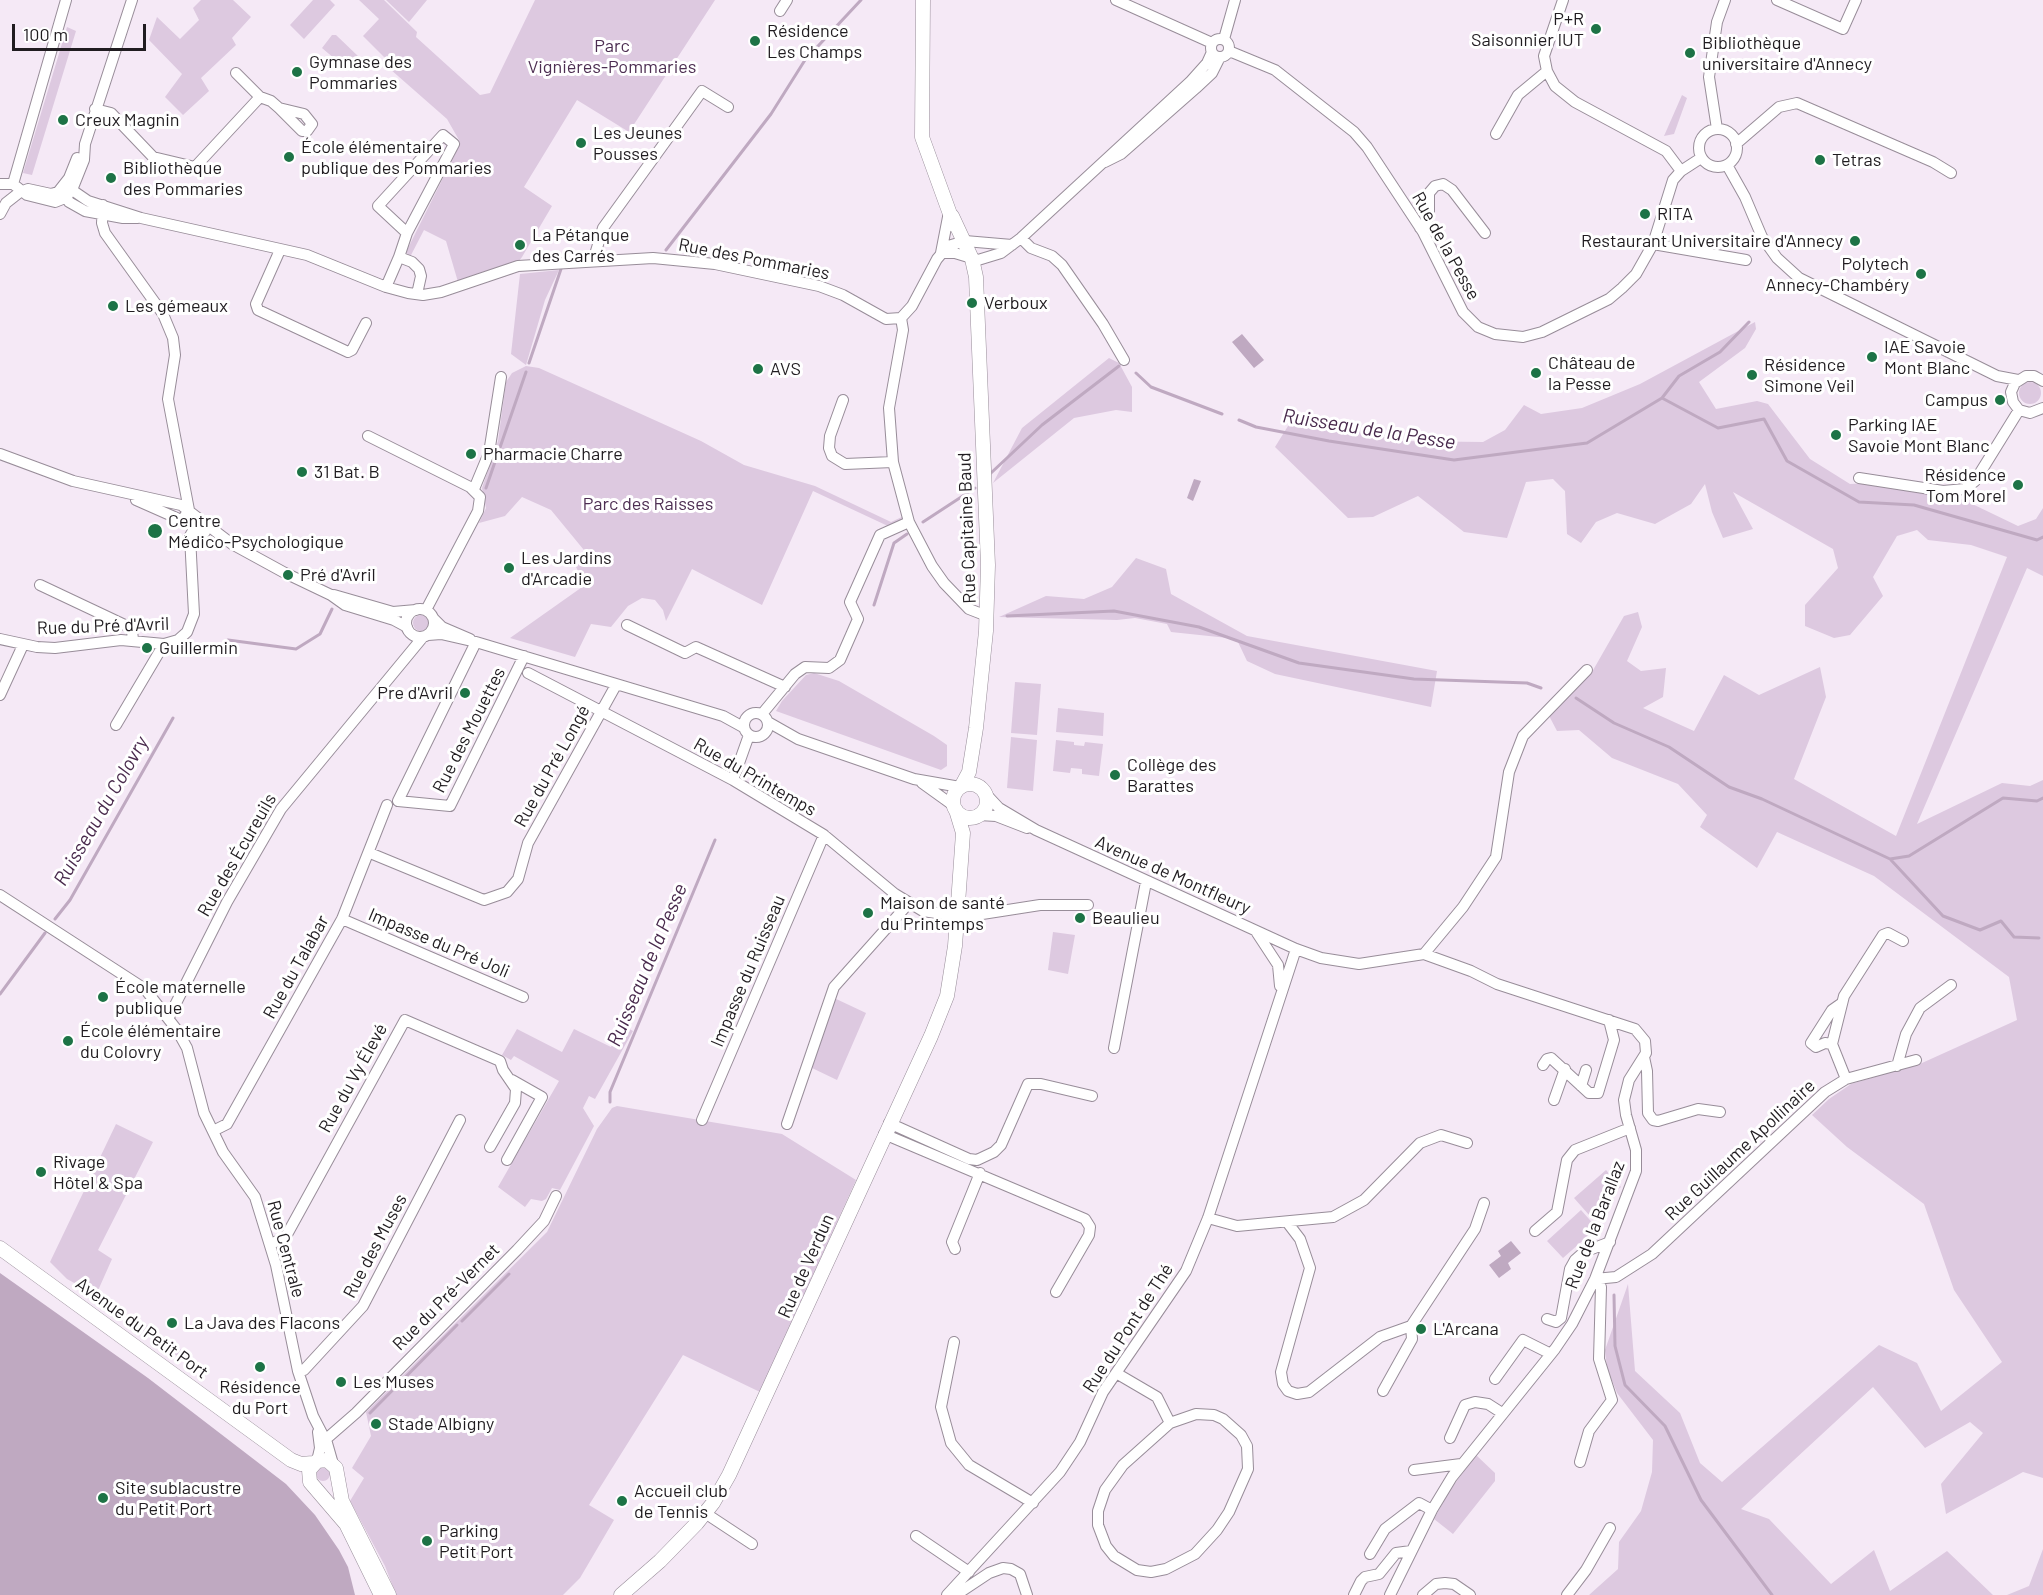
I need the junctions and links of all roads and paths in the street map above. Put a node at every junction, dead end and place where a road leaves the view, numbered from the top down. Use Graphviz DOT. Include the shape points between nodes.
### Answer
graph roads {
  1 [pos="66,0"];
  2 [pos="132,0"];
  3 [pos="788,0"];
  4 [pos="923,0"];
  5 [pos="1116,0"];
  6 [pos="1235,0"];
  7 [pos="1563,0"];
  8 [pos="1725,0"];
  9 [pos="1777,0"];
  10 [pos="1856,0"];
  11 [pos="780,11"];
  12 [pos="1218,51"];
  13 [pos="1547,71"];
  14 [pos="236,73"];
  15 [pos="260,97"];
  16 [pos="728,107"];
  17 [pos="279,108"];
  18 [pos="96,109"];
  19 [pos="1717,129"];
  20 [pos="1496,134"];
  21 [pos="1736,144"];
  22 [pos="1701,158"];
  23 [pos="1727,165"];
  24 [pos="1681,171"];
  25 [pos="1951,173"];
  26 [pos="0,184"];
  27 [pos="16,188"];
  28 [pos="66,192"];
  29 [pos="3,200"];
  30 [pos="103,210"];
  31 [pos="951,212"];
  32 [pos="0,214"];
  33 [pos="1420,228"];
  34 [pos="408,233"];
  35 [pos="1485,233"];
  36 [pos="962,241"];
  37 [pos="1016,241"];
  38 [pos="1653,244"];
  39 [pos="280,250"];
  40 [pos="941,253"];
  41 [pos="399,257"];
  42 [pos="968,258"];
  43 [pos="1746,260"];
  44 [pos="593,261"];
  45 [pos="386,287"];
  46 [pos="417,294"];
  47 [pos="901,318"];
  48 [pos="366,323"];
  49 [pos="1124,360"];
  50 [pos="1997,376"];
  51 [pos="501,377"];
  52 [pos="2018,380"];
  53 [pos="2043,381"];
  54 [pos="2011,392"];
  55 [pos="843,400"];
  56 [pos="2043,408"];
  57 [pos="2019,410"];
  58 [pos="368,436"];
  59 [pos="0,454"];
  60 [pos="893,462"];
  61 [pos="1859,477"];
  62 [pos="183,484"];
  63 [pos="474,489"];
  64 [pos="125,494"];
  65 [pos="169,501"];
  66 [pos="189,510"];
  67 [pos="168,513"];
  68 [pos="182,520"];
  69 [pos="908,520"];
  70 [pos="201,527"];
  71 [pos="40,585"];
  72 [pos="331,595"];
  73 [pos="425,613"];
  74 [pos="987,616"];
  75 [pos="627,625"];
  76 [pos="407,628"];
  77 [pos="425,636"];
  78 [pos="0,639"];
  79 [pos="133,640"];
  80 [pos="476,642"];
  81 [pos="164,644"];
  82 [pos="23,645"];
  83 [pos="524,656"];
  84 [pos="404,660"];
  85 [pos="1587,670"];
  86 [pos="528,673"];
  87 [pos="616,685"];
  88 [pos="785,687"];
  89 [pos="0,695"];
  90 [pos="600,712"];
  91 [pos="749,714"];
  92 [pos="723,716"];
  93 [pos="765,723"];
  94 [pos="116,725"];
  95 [pos="976,728"];
  96 [pos="746,731"];
  97 [pos="914,778"];
  98 [pos="733,780"];
  99 [pos="961,786"];
  100 [pos="984,791"];
  101 [pos="387,805"];
  102 [pos="955,808"];
  103 [pos="977,816"];
  104 [pos="1036,830"];
  105 [pos="824,835"];
  106 [pos="370,853"];
  107 [pos="1146,882"];
  108 [pos="0,894"];
  109 [pos="909,903"];
  110 [pos="1088,905"];
  111 [pos="957,917"];
  112 [pos="342,919"];
  113 [pos="1254,930"];
  114 [pos="1903,941"];
  115 [pos="1296,950"];
  116 [pos="1424,954"];
  117 [pos="1311,955"];
  118 [pos="1291,964"];
  119 [pos="1278,965"];
  120 [pos="1951,984"];
  121 [pos="523,997"];
  122 [pos="1281,1001"];
  123 [pos="1842,1003"];
  124 [pos="166,1013"];
  125 [pos="1609,1020"];
  126 [pos="1832,1044"];
  127 [pos="1113,1048"];
  128 [pos="1644,1057"];
  129 [pos="1916,1060"];
  130 [pos="1543,1065"];
  131 [pos="1897,1066"];
  132 [pos="1564,1069"];
  133 [pos="1586,1070"];
  134 [pos="1846,1079"];
  135 [pos="511,1080"];
  136 [pos="1581,1086"];
  137 [pos="1092,1096"];
  138 [pos="1554,1100"];
  139 [pos="1720,1112"];
  140 [pos="460,1120"];
  141 [pos="702,1120"];
  142 [pos="787,1124"];
  143 [pos="1630,1128"];
  144 [pos="886,1129"];
  145 [pos="213,1131"];
  146 [pos="1467,1143"];
  147 [pos="490,1147"];
  148 [pos="507,1160"];
  149 [pos="980,1173"];
  150 [pos="556,1196"];
  151 [pos="1484,1203"];
  152 [pos="1208,1218"];
  153 [pos="1287,1222"];
  154 [pos="1535,1231"];
  155 [pos="1610,1242"];
  156 [pos="270,1244"];
  157 [pos="0,1248"];
  158 [pos="955,1249"];
  159 [pos="1595,1279"];
  160 [pos="1056,1292"];
  161 [pos="1547,1319"];
  162 [pos="1411,1326"];
  163 [pos="954,1342"];
  164 [pos="1551,1354"];
  165 [pos="298,1371"];
  166 [pos="1116,1372"];
  167 [pos="1495,1379"];
  168 [pos="1383,1391"];
  169 [pos="1502,1413"];
  170 [pos="344,1423"];
  171 [pos="1170,1423"];
  172 [pos="318,1428"];
  173 [pos="262,1438"];
  174 [pos="1450,1438"];
  175 [pos="325,1440"];
  176 [pos="315,1462"];
  177 [pos="1580,1462"];
  178 [pos="333,1464"];
  179 [pos="1461,1464"];
  180 [pos="1414,1470"];
  181 [pos="337,1481"];
  182 [pos="313,1485"];
  183 [pos="1033,1503"];
  184 [pos="1432,1510"];
  185 [pos="705,1513"];
  186 [pos="1610,1528"];
  187 [pos="916,1536"];
  188 [pos="752,1544"];
  189 [pos="1412,1551"];
  190 [pos="1370,1554"];
  191 [pos="969,1572"];
  192 [pos="381,1595"];
  193 [pos="389,1595"];
  194 [pos="621,1595"];
  195 [pos="947,1595"];
  196 [pos="956,1595"];
  197 [pos="1027,1595"];
  198 [pos="1354,1595"];
  199 [pos="1390,1595"];
  200 [pos="1423,1595"];
  201 [pos="1470,1595"];
  202 [pos="1567,1595"];
  1 -- 27 [label="street"];
  2 -- 18 [label="street"];
  3 -- 11 [label="street"];
  4 -- 31 [label="main road, Rue Capitaine Baud" via="922,137"];
  5 -- 12 [label="street, Rue de la Pesse"];
  6 -- 12 [label="street" via="1224,39 1229,44"];
  7 -- 13 [label="street" via="1545,49"];
  8 -- 19 [label="street" via="1717,22 1709,77"];
  9 -- 10 [label="street" via="1843,28"];
  12 -- 33 [label="street, Rue de la Pesse" via="1275,70 1354,132"];
  12 -- 37 [label="street" via="1203,81 1121,154 1095,168"];
  13 -- 20 [label="street" via="1516,98"];
  13 -- 24 [label="street" via="1565,95 1666,151"];
  14 -- 15 [label="street"];
  15 -- 17 [label="street"];
  15 -- 18 [label="street" via="195,167 153,157 111,113"];
  16 -- 44 [label="street" via="702,91 603,228"];
  18 -- 28 [label="street" via="84,160"];
  19 -- 21 [label="street" via="1728,132"];
  19 -- 22 [label="street" via="1700,141"];
  21 -- 23 [label="street" via="1735,156"];
  21 -- 25 [label="street" via="1779,107 1797,103"];
  22 -- 23 [label="street" via="1712,167"];
  22 -- 24 [label="street, Rue de la Pesse"];
  23 -- 50 [label="street" via="1762,237 1806,284"];
  24 -- 38 [label="street, Rue de la Pesse" via="1671,184"];
  26 -- 27 [label="street"];
  27 -- 28 [label="street" via="51,194"];
  27 -- 29 [label="street"];
  28 -- 30 [label="street, Rue des Pommaries" via="85,211"];
  29 -- 32 [label="street"];
  30 -- 39 [label="street, Rue des Pommaries"];
  30 -- 62 [label="street" via="105,233 163,314 173,338 175,355 168,399"];
  31 -- 36 [label="main road, Rue Capitaine Baud"];
  31 -- 40 [label="street"];
  33 -- 35 [label="street" via="1429,215 1429,193 1443,184"];
  33 -- 38 [label="street, Rue de la Pesse" via="1467,317 1488,332 1514,337 1542,332 1609,299 1636,274"];
  34 -- 34 [label="street" via="378,206 443,135 454,144"];
  34 -- 41 [label="street"];
  36 -- 37 [label="street"];
  36 -- 40 [label="street"];
  36 -- 42 [label="main road, Rue Capitaine Baud"];
  37 -- 42 [label="street" via="1001,253"];
  37 -- 49 [label="street" via="1052,256 1062,265"];
  38 -- 43 [label="street"];
  39 -- 45 [label="street, Rue des Pommaries" via="316,258"];
  39 -- 48 [label="street" via="256,304 258,310 348,352"];
  40 -- 42 [label="street"];
  40 -- 47 [label="street" via="912,306"];
  41 -- 45 [label="street"];
  41 -- 46 [label="street" via="420,270"];
  42 -- 74 [label="main road, Rue Capitaine Baud" via="978,300"];
  44 -- 46 [label="street, Rue des Pommaries" via="518,266 447,290"];
  44 -- 47 [label="street, Rue des Pommaries" via="645,257 715,264 819,286 843,294 886,319"];
  45 -- 46 [label="street, Rue des Pommaries"];
  47 -- 60 [label="street" via="903,330 889,408"];
  50 -- 52 [label="street"];
  50 -- 54 [label="street"];
  51 -- 63 [label="street" via="489,453"];
  52 -- 53 [label="street" via="2030,375"];
  52 -- 54 [label="street"];
  54 -- 57 [label="street"];
  55 -- 60 [label="street" via="830,436 832,456 845,464"];
  56 -- 57 [label="street" via="2030,413"];
  57 -- 61 [label="street" via="1975,481 1965,489 1943,491"];
  58 -- 63 [label="street"];
  59 -- 64 [label="street" via="73,481"];
  60 -- 69 [label="street"];
  62 -- 65 [label="street"];
  62 -- 66 [label="street"];
  63 -- 73 [label="street" via="480,505"];
  64 -- 65 [label="street"];
  64 -- 67 [label="street"];
  65 -- 66 [label="street"];
  65 -- 67 [label="street"];
  66 -- 68 [label="street"];
  66 -- 70 [label="street"];
  67 -- 68 [label="street"];
  68 -- 70 [label="street"];
  69 -- 74 [label="street" via="932,566 950,589 969,609"];
  69 -- 88 [label="street" via="880,535 850,602 858,619 840,660 829,668 805,667"];
  70 -- 72 [label="street"];
  70 -- 81 [label="street, Rue du Pré d'Avril" via="192,544 191,625 183,636"];
  71 -- 79 [label="street" via="129,627"];
  72 -- 73 [label="street" via="393,612"];
  72 -- 76 [label="street" via="345,605"];
  73 -- 76 [label="street" via="407,618"];
  73 -- 77 [label="street" via="434,626"];
  73 -- 80 [label="street, Rue des Mouettes" via="442,627"];
  74 -- 95 [label="main road, Rue Capitaine Baud"];
  75 -- 88 [label="street" via="685,652 696,647"];
  76 -- 77 [label="street" via="414,635"];
  76 -- 84 [label="street"];
  77 -- 80 [label="street, Rue des Mouettes" via="441,634"];
  77 -- 84 [label="street, Rue des Écureuils"];
  78 -- 82 [label="street, Rue du Pré d'Avril"];
  79 -- 81 [label="street, Rue du Pré d'Avril"];
  79 -- 82 [label="street, Rue du Pré d'Avril" via="78,647"];
  80 -- 83 [label="street, Rue des Mouettes"];
  80 -- 83 [label="street, Rue des Mouettes" via="398,801 450,806"];
  81 -- 94 [label="street"];
  82 -- 89 [label="street"];
  83 -- 87 [label="street, Rue des Mouettes"];
  84 -- 124 [label="street, Rue des Écureuils" via="280,809"];
  85 -- 116 [label="street" via="1523,736 1509,772 1496,856 1463,907"];
  86 -- 90 [label="street, Rue du Printemps"];
  87 -- 90 [label="street, Rue du Pré Longé"];
  87 -- 92 [label="street, Rue des Mouettes"];
  88 -- 93 [label="street"];
  90 -- 98 [label="street, Rue du Printemps"];
  90 -- 106 [label="street, Rue du Pré Longé" via="528,843 518,879 507,892 484,900"];
  91 -- 92 [label="street, Rue des Mouettes"];
  91 -- 93 [label="street, Rue des Mouettes"];
  91 -- 96 [label="street"];
  92 -- 96 [label="street, Rue des Mouettes"];
  93 -- 96 [label="street" via="755,737"];
  93 -- 97 [label="street" via="798,739"];
  95 -- 99 [label="main road, Rue Capitaine Baud" via="969,772"];
  95 -- 100 [label="main road, Rue Capitaine Baud"];
  96 -- 98 [label="street"];
  97 -- 99 [label="street"];
  97 -- 102 [label="street"];
  98 -- 105 [label="street, Rue du Printemps"];
  99 -- 100 [label="main road" via="975,784"];
  99 -- 102 [label="main road" via="953,797"];
  100 -- 103 [label="main road" via="987,805"];
  100 -- 104 [label="street, Avenue de Montfleury" via="999,808"];
  101 -- 106 [label="street, Rue du Talabar"];
  102 -- 103 [label="main road" via="966,817"];
  102 -- 111 [label="main road, Rue de Verdun" via="963,833"];
  103 -- 104 [label="street, Avenue de Montfleury" via="996,816"];
  103 -- 111 [label="main road, Rue de Verdun" via="969,835 962,904"];
  104 -- 107 [label="street, Avenue de Montfleury"];
  105 -- 109 [label="street, Rue du Printemps"];
  105 -- 141 [label="street, Impasse du Ruisseau"];
  106 -- 112 [label="street, Rue du Talabar"];
  107 -- 113 [label="street, Avenue de Montfleury"];
  107 -- 127 [label="street"];
  108 -- 124 [label="street, Rue Centrale" via="145,989"];
  109 -- 111 [label="street, Rue du Printemps" via="923,911"];
  109 -- 142 [label="street" via="834,987"];
  110 -- 111 [label="street, Rue du Printemps" via="1040,905"];
  111 -- 144 [label="main road, Rue de Verdun" via="947,996"];
  112 -- 121 [label="street, Impasse du Pré Joli"];
  112 -- 145 [label="street, Rue du Talabar" via="227,1124"];
  113 -- 115 [label="street, Avenue de Montfleury"];
  113 -- 119 [label="street, Rue du Pont de Thé"];
  114 -- 123 [label="street" via="1888,933 1883,935"];
  115 -- 117 [label="street"];
  115 -- 118 [label="street, Rue du Pont de Thé"];
  115 -- 119 [label="street" via="1285,953"];
  116 -- 117 [label="street" via="1359,964"];
  116 -- 125 [label="street" via="1497,984"];
  117 -- 118 [label="street"];
  118 -- 122 [label="street, Rue du Pont de Thé"];
  119 -- 122 [label="street, Rue du Pont de Thé"];
  120 -- 131 [label="street" via="1920,1008 1906,1034"];
  122 -- 152 [label="street, Rue du Pont de Thé"];
  123 -- 126 [label="street"];
  123 -- 126 [label="street" via="1832,1010 1811,1043 1816,1047"];
  124 -- 145 [label="street, Rue Centrale" via="187,1048"];
  125 -- 128 [label="street" via="1642,1035"];
  125 -- 136 [label="street" via="1614,1040 1601,1088 1594,1095"];
  126 -- 134 [label="street"];
  128 -- 139 [label="street" via="1648,1113 1653,1120 1698,1109"];
  128 -- 143 [label="street, Rue de la Barallaz" via="1625,1092"];
  129 -- 131 [label="street, Rue Guillaume Apollinaire"];
  130 -- 132 [label="street" via="1551,1058"];
  131 -- 134 [label="street, Rue Guillaume Apollinaire"];
  132 -- 136 [label="street"];
  132 -- 138 [label="street"];
  133 -- 136 [label="street"];
  134 -- 159 [label="street, Rue Guillaume Apollinaire" via="1808,1106 1652,1254 1616,1277"];
  135 -- 147 [label="street" via="516,1089 515,1103"];
  135 -- 148 [label="street" via="542,1097"];
  135 -- 156 [label="street, Rue du Vy Élevé" via="500,1061 405,1020 285,1238"];
  137 -- 144 [label="street" via="1028,1084 1001,1145 977,1160"];
  140 -- 165 [label="street, Rue des Muses" via="363,1306 304,1370"];
  143 -- 154 [label="street" via="1575,1150 1568,1160 1557,1212"];
  143 -- 155 [label="street, Rue de la Barallaz" via="1636,1171"];
  144 -- 149 [label="street"];
  144 -- 185 [label="main road, Rue de Verdun" via="751,1432"];
  145 -- 156 [label="street, Rue Centrale" via="255,1197"];
  146 -- 153 [label="street" via="1441,1135 1420,1143 1348,1211 1333,1217"];
  149 -- 158 [label="street" via="952,1242"];
  149 -- 160 [label="street" via="1085,1219 1089,1235"];
  150 -- 170 [label="street, Rue du Pré-Vernet" via="544,1221"];
  151 -- 162 [label="street" via="1475,1229"];
  152 -- 153 [label="street" via="1237,1226"];
  152 -- 166 [label="street, Rue du Pont de Thé" via="1186,1271"];
  153 -- 162 [label="street" via="1300,1239 1310,1268 1281,1372 1288,1391 1309,1392 1363,1347"];
  155 -- 159 [label="street, Rue de la Barallaz"];
  155 -- 161 [label="street" via="1575,1260 1561,1318 1556,1322"];
  156 -- 165 [label="street, Rue Centrale"];
  157 -- 173 [label="main road, Avenue du Petit Port"];
  159 -- 164 [label="street, Rue de la Barallaz"];
  159 -- 177 [label="street" via="1601,1287 1599,1359 1611,1400 1588,1431"];
  162 -- 168 [label="street" via="1412,1339"];
  163 -- 183 [label="street" via="941,1407 951,1443 969,1465"];
  164 -- 167 [label="street" via="1522,1340"];
  164 -- 169 [label="street, Rue de la Barallaz"];
  165 -- 172 [label="street, Rue Centrale"];
  166 -- 171 [label="street" via="1157,1397"];
  166 -- 183 [label="street, Rue du Pont de Thé" via="1080,1442"];
  169 -- 174 [label="street" via="1488,1404 1466,1405"];
  169 -- 179 [label="street, Rue de la Barallaz"];
  170 -- 172 [label="street"];
  170 -- 175 [label="street, Rue du Pré-Vernet"];
  171 -- 171 [label="street" via="1123,1465 1105,1490 1098,1511 1098,1525 1106,1546 1114,1556 1137,1570 1166,1569 1195,1554 1229,1512 1248,1469 1247,1446 1224,1419 1196,1414"];
  172 -- 175 [label="street, Rue Centrale"];
  172 -- 176 [label="street, Rue Centrale" via="320,1448"];
  173 -- 176 [label="main road, Avenue du Petit Port" via="293,1461"];
  173 -- 182 [label="main road, Avenue du Petit Port" via="284,1463"];
  175 -- 178 [label="street, Rue Centrale"];
  176 -- 178 [label="main road" via="327,1460"];
  176 -- 182 [label="main road" via="308,1472"];
  178 -- 181 [label="main road" via="338,1472"];
  179 -- 180 [label="street"];
  179 -- 184 [label="street, Rue de la Barallaz"];
  181 -- 182 [label="main road" via="327,1489"];
  181 -- 193 [label="main road" via="342,1501"];
  182 -- 192 [label="main road, Avenue du Petit Port" via="348,1528"];
  183 -- 191 [label="street, Rue du Pont de Thé"];
  184 -- 189 [label="street, Rue de la Barallaz"];
  184 -- 190 [label="street" via="1419,1503 1385,1529"];
  185 -- 188 [label="street"];
  185 -- 194 [label="main road, Rue de Verdun"];
  186 -- 202 [label="street"];
  187 -- 191 [label="street"];
  189 -- 198 [label="street" via="1396,1553 1378,1574 1365,1577"];
  189 -- 199 [label="street, Rue de la Barallaz"];
  191 -- 195 [label="street, Rue du Pont de Thé"];
  196 -- 197 [label="street" via="1003,1568 1020,1574"];
  200 -- 201 [label="street" via="1436,1584 1445,1583"];
}
